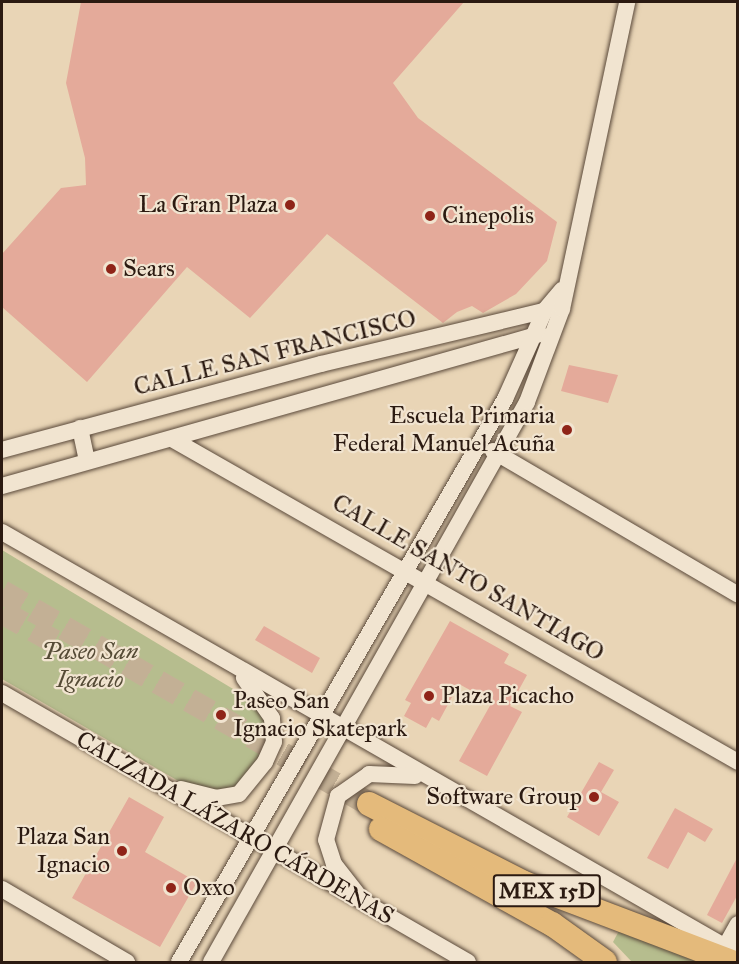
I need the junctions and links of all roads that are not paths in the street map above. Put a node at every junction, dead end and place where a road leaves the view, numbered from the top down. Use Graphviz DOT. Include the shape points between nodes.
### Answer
graph roads {
  1 [pos="627,2"];
  2 [pos="553,309"];
  3 [pos="555,331"];
  4 [pos="533,335"];
  5 [pos="287,373"];
  6 [pos="304,398"];
  7 [pos="80,428"];
  8 [pos="172,439"];
  9 [pos="480,443"];
  10 [pos="2,450"];
  11 [pos="501,456"];
  12 [pos="87,459"];
  13 [pos="2,486"];
  14 [pos="2,532"];
  15 [pos="406,569"];
  16 [pos="429,582"];
  17 [pos="738,595"];
  18 [pos="235,668"];
  19 [pos="2,693"];
  20 [pos="320,717"];
  21 [pos="345,731"];
  22 [pos="100,750"];
  23 [pos="738,762"];
  24 [pos="427,778"];
  25 [pos="252,839"];
  26 [pos="275,852"];
  27 [pos="2,888"];
  28 [pos="366,904"];
  29 [pos="738,924"];
  30 [pos="732,955"];
  31 [pos="127,963"];
  32 [pos="178,963"];
  33 [pos="211,963"];
  34 [pos="468,963"];
  35 [pos="605,963"];
  1 -- 2 [label="street" via="562,290"];
  2 -- 3 [label="street"];
  2 -- 4 [label="street"];
  2 -- 5 [label="street, CALLE SAN FRANCISCO"];
  3 -- 4 [label="street, CALLE SAN FRANCISCO"];
  3 -- 11 [label="street"];
  4 -- 6 [label="street, CALLE SAN FRANCISCO"];
  4 -- 9 [label="street"];
  5 -- 6 [label="street"];
  5 -- 7 [label="street, CALLE SAN FRANCISCO"];
  6 -- 8 [label="street, CALLE SAN FRANCISCO"];
  7 -- 10 [label="street, CALLE SAN FRANCISCO"];
  7 -- 12 [label="street"];
  8 -- 12 [label="street, CALLE SAN FRANCISCO"];
  8 -- 15 [label="street, CALLE SANTO SANTIAGO"];
  9 -- 11 [label="street"];
  9 -- 15 [label="street"];
  11 -- 16 [label="street"];
  11 -- 17 [label="street"];
  12 -- 13 [label="street, CALLE SAN FRANCISCO"];
  14 -- 18 [label="street"];
  15 -- 16 [label="street, CALLE SANTO SANTIAGO"];
  15 -- 20 [label="street"];
  16 -- 21 [label="street"];
  16 -- 23 [label="street, CALLE SANTO SANTIAGO"];
  18 -- 20 [label="street"];
  18 -- 22 [label="street" via="272,717 274,742 254,781 238,794 194,796"];
  19 -- 22 [label="street, CALZADA LÁZARO CÁRDENAS"];
  20 -- 21 [label="street"];
  20 -- 25 [label="street"];
  21 -- 24 [label="street"];
  21 -- 26 [label="street"];
  22 -- 25 [label="street, CALZADA LÁZARO CÁRDENAS"];
  24 -- 28 [label="street" via="369,774 338,796 326,840 334,864"];
  24 -- 30 [label="street"];
  25 -- 26 [label="street, CALZADA LÁZARO CÁRDENAS"];
  25 -- 32 [label="street"];
  26 -- 28 [label="street, CALZADA LÁZARO CÁRDENAS"];
  26 -- 33 [label="street"];
  27 -- 31 [label="street"];
  28 -- 34 [label="street, CALZADA LÁZARO CÁRDENAS"];
  29 -- 30 [label="street"];
  30 -- 35 [label="highway, MEX 15D" via="524,883 366,811 552,924"];
}
